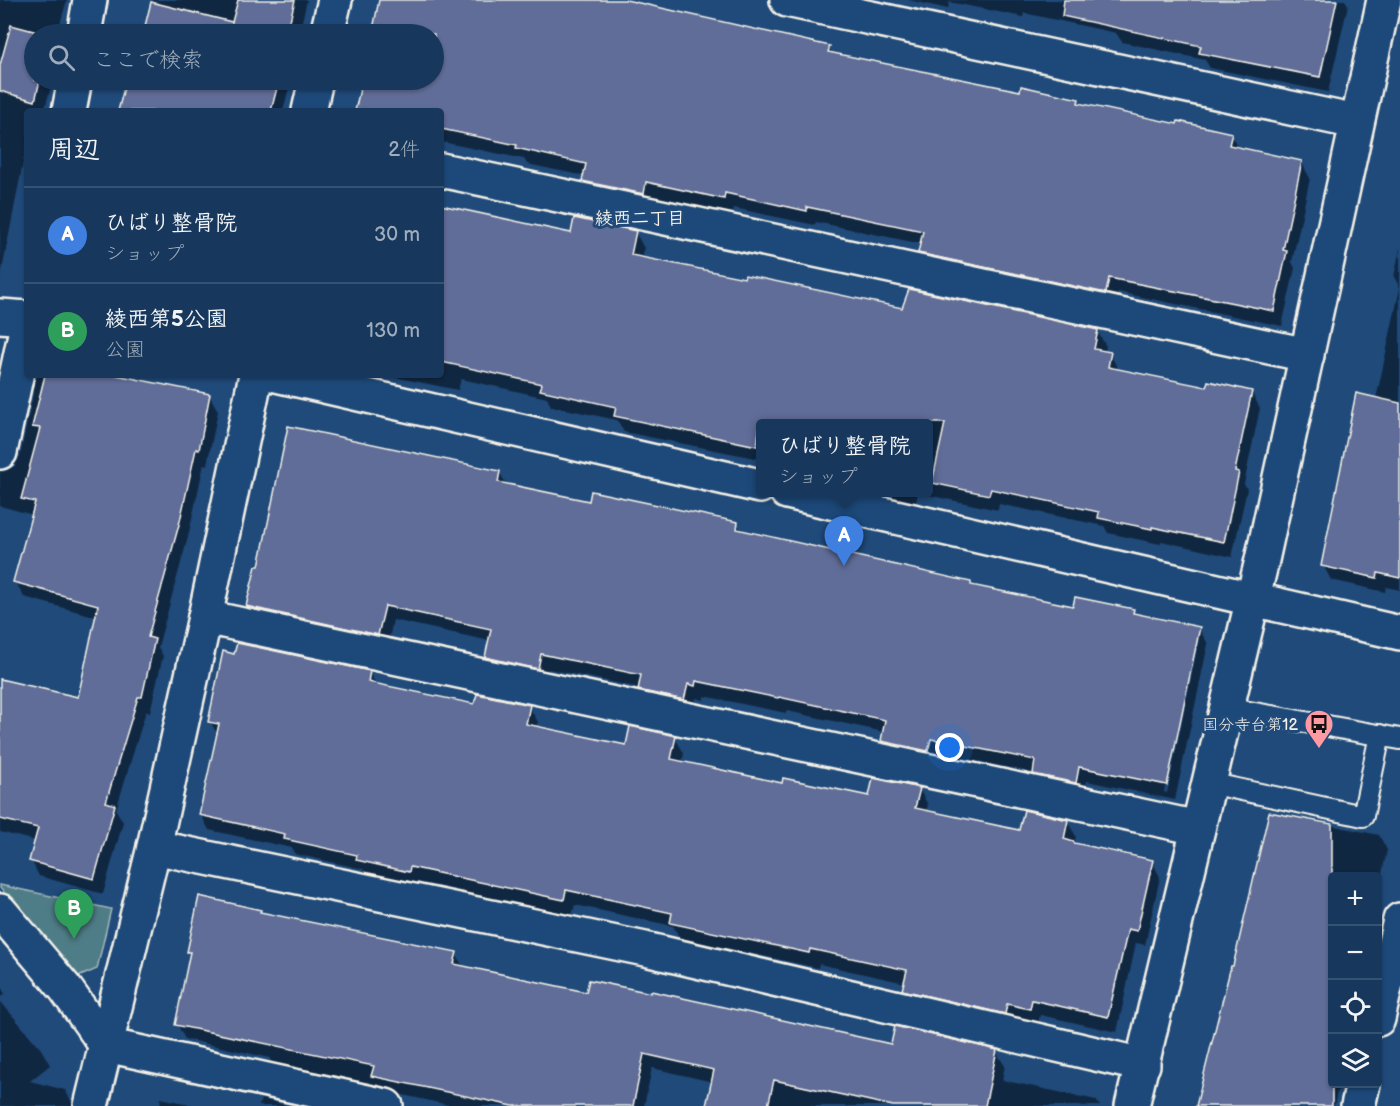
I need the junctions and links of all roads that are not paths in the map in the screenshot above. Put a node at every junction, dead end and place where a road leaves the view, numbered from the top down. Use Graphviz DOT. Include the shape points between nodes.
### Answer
graph roads {
  1 [pos="90,0"];
  2 [pos="335,0"];
  3 [pos="787,0"];
  4 [pos="1384,0"];
  5 [pos="86,24"];
  6 [pos="329,24"];
  7 [pos="73,90"];
  8 [pos="314,90"];
  9 [pos="70,108"];
  10 [pos="310,108"];
  11 [pos="1356,122"];
  12 [pos="444,171"];
  13 [pos="0,316"];
  14 [pos="24,318"];
  15 [pos="24,339"];
  16 [pos="1307,355"];
  17 [pos="255,378"];
  18 [pos="289,378"];
  19 [pos="0,452"];
  20 [pos="756,485"];
  21 [pos="809,497"];
  22 [pos="1252,600"];
  23 [pos="206,617"];
  24 [pos="1400,633"];
  25 [pos="1227,708"];
  26 [pos="1380,735"];
  27 [pos="1400,739"];
  28 [pos="1209,783"];
  29 [pos="1198,828"];
  30 [pos="154,847"];
  31 [pos="0,911"];
  32 [pos="1400,920"];
  33 [pos="1382,997"];
  34 [pos="106,1045"];
  35 [pos="1143,1065"];
  36 [pos="1362,1088"];
  37 [pos="91,1106"];
  38 [pos="386,1106"];
  39 [pos="1132,1106"];
  40 [pos="1358,1106"];
  1 -- 5 [label="street"];
  2 -- 6 [label="street"];
  3 -- 11 [label="street"];
  4 -- 11 [label="street"];
  7 -- 9 [label="street"];
  8 -- 10 [label="street"];
  11 -- 16 [label="street"];
  12 -- 16 [label="street"];
  13 -- 14 [label="street"];
  15 -- 19 [label="street"];
  16 -- 22 [label="street"];
  17 -- 23 [label="street"];
  18 -- 20 [label="street"];
  21 -- 22 [label="street"];
  22 -- 24 [label="street"];
  22 -- 25 [label="street"];
  23 -- 29 [label="street"];
  23 -- 30 [label="street"];
  25 -- 26 [label="lane"];
  25 -- 28 [label="street"];
  26 -- 27 [label="lane"];
  26 -- 28 [label="lane" via="1362,816"];
  28 -- 29 [label="street"];
  29 -- 35 [label="street"];
  30 -- 34 [label="street"];
  30 -- 35 [label="street" via="645,949"];
  31 -- 34 [label="street" via="65,988"];
  32 -- 33 [label="street"];
  34 -- 37 [label="street"];
  34 -- 38 [label="street"];
  35 -- 39 [label="street"];
  36 -- 40 [label="street"];
}
